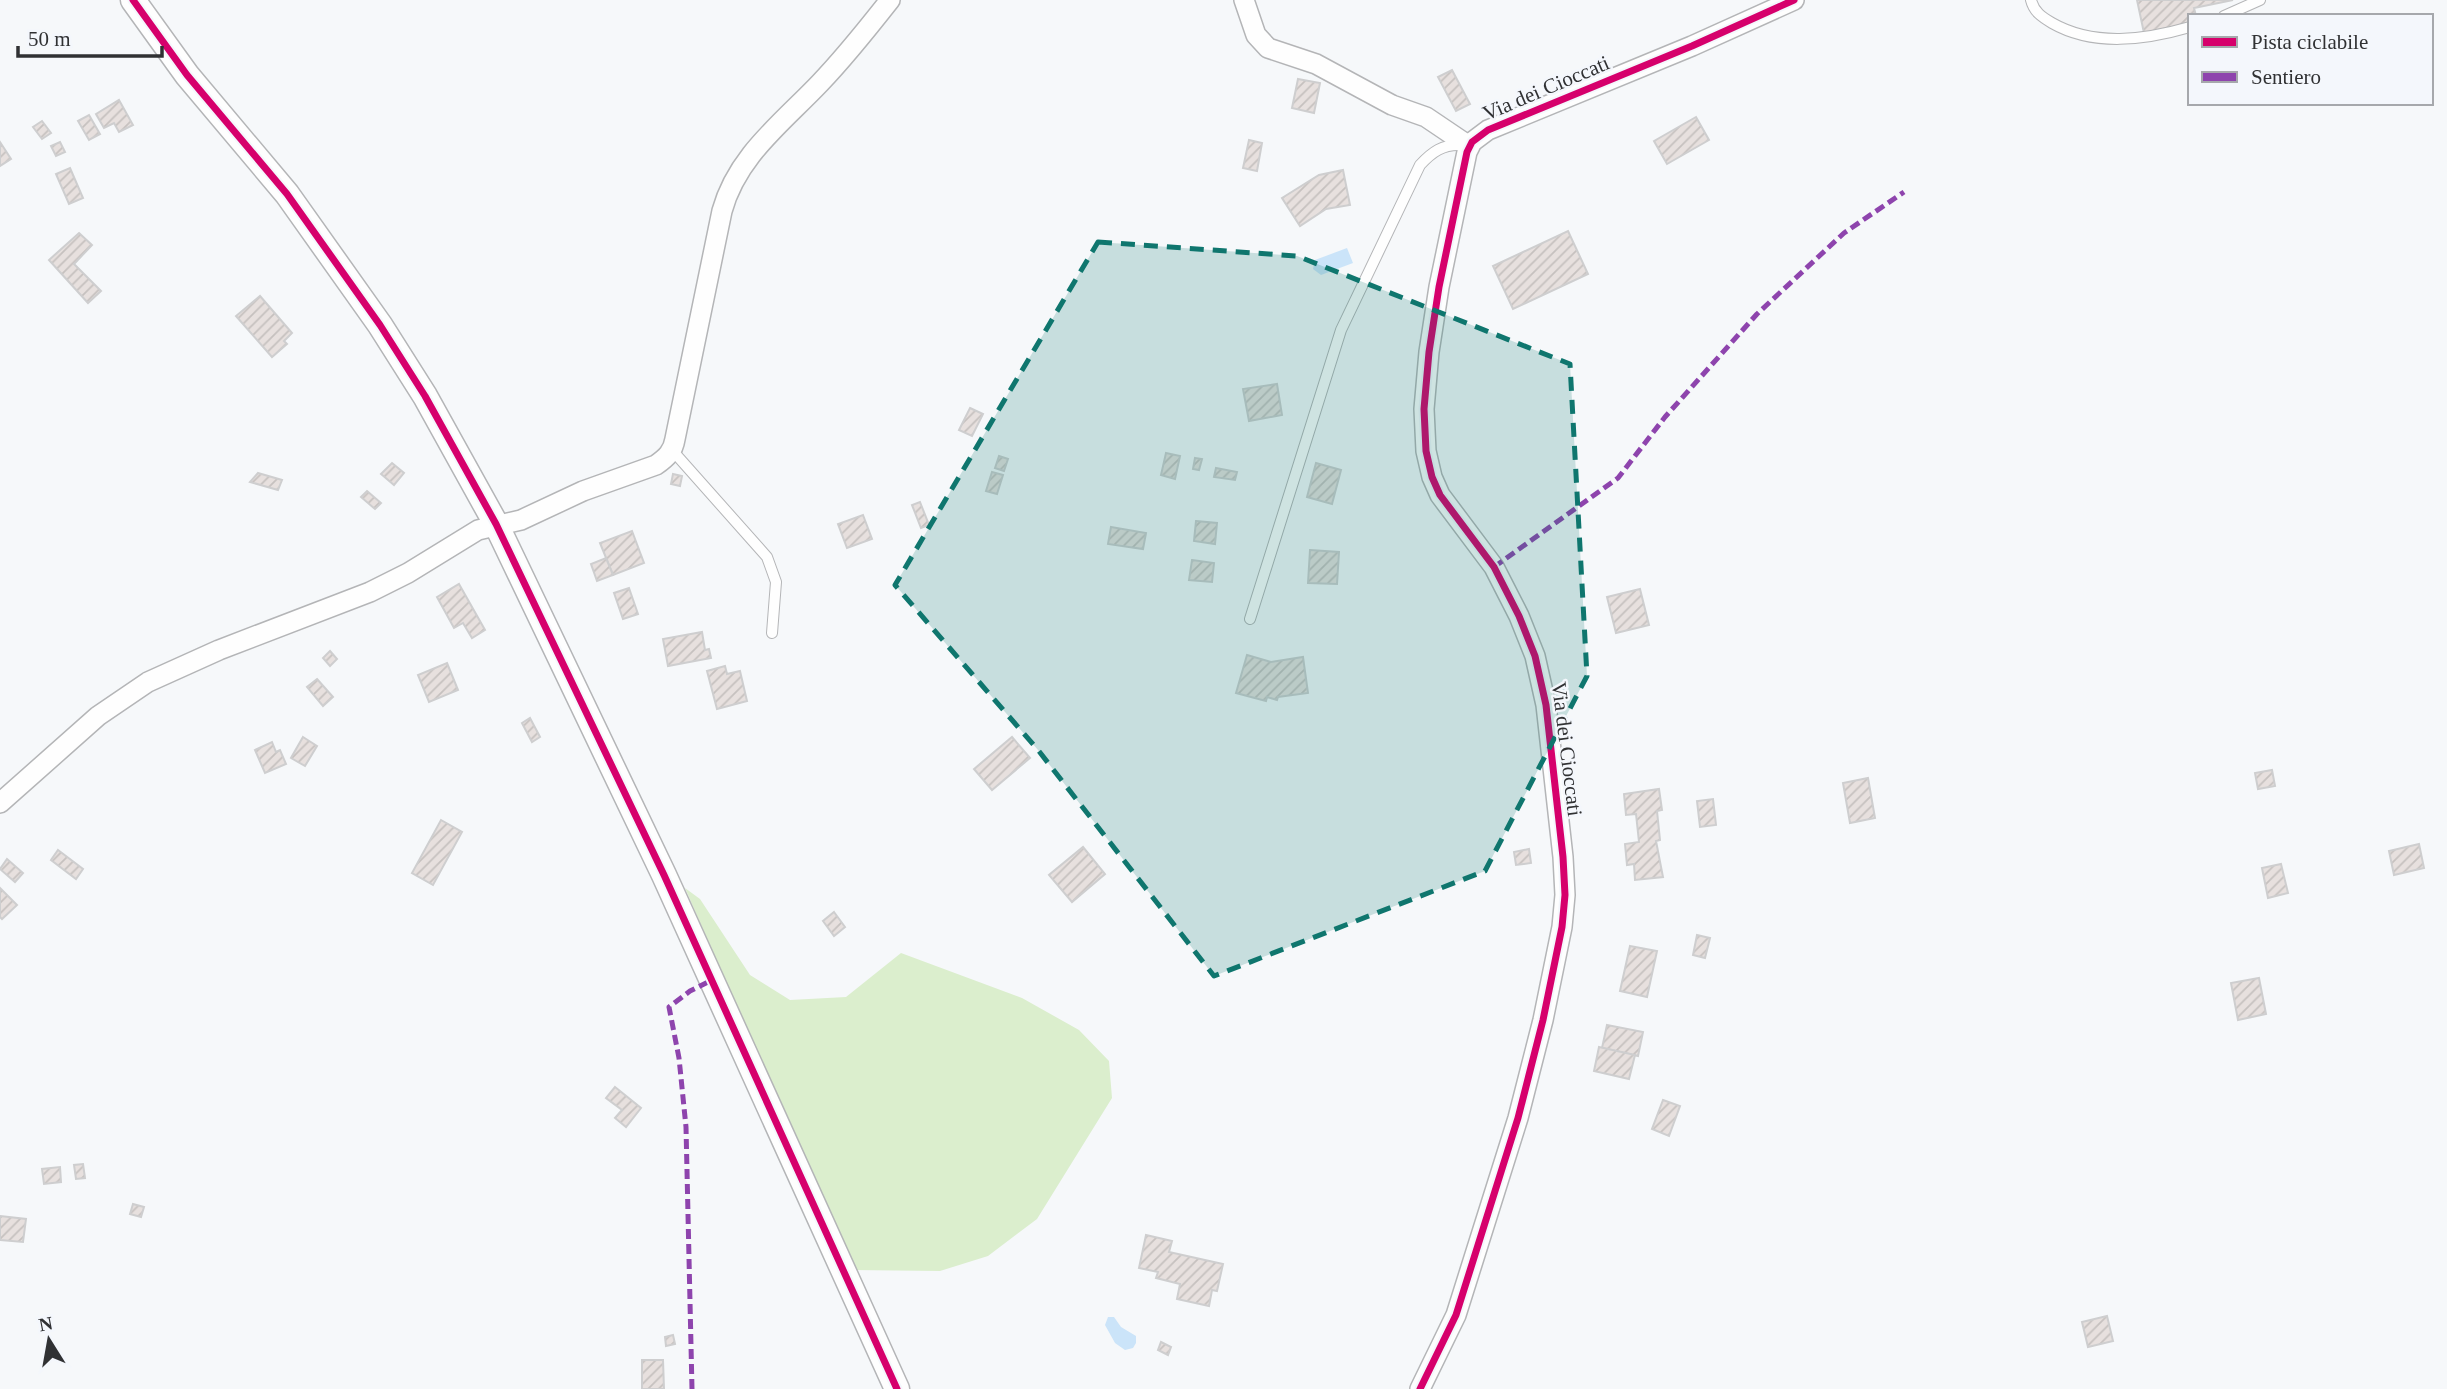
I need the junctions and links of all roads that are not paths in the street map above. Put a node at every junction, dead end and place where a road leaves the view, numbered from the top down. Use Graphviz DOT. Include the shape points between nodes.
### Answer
graph roads {
  1 [pos="133,0"];
  2 [pos="890,0"];
  3 [pos="1244,0"];
  4 [pos="1794,0"];
  5 [pos="2031,0"];
  6 [pos="2260,0"];
  7 [pos="2228,14"];
  8 [pos="2188,27"];
  9 [pos="1469,146"];
  10 [pos="672,450"];
  11 [pos="496,524"];
  12 [pos="1250,619"];
  13 [pos="772,633"];
  14 [pos="0,803"];
  15 [pos="897,1389"];
  16 [pos="1420,1389"];
  1 -- 11 [label="street" via="181,67 287,194 380,325"];
  2 -- 10 [label="street" via="835,68 754,150 732,183 722,211"];
  3 -- 9 [label="street" via="1256,34 1268,48 1316,64 1392,105 1426,117"];
  4 -- 9 [label="street, Via dei Cioccati" via="1488,130"];
  5 -- 8 [label="lane" via="2041,17 2092,37 2138,38"];
  6 -- 7 [label="lane"];
  9 -- 12 [label="lane" via="1442,148 1420,165 1341,330"];
  9 -- 16 [label="street, Via dei Cioccati" via="1432,330 1424,440 1435,485 1490,559 1535,656 1546,705 1565,895 1550,987 1525,1093 1459,1307"];
  10 -- 11 [label="street" via="650,467 521,520"];
  10 -- 13 [label="lane" via="767,557 776,582"];
  11 -- 14 [label="street" via="377,589 148,682 98,716"];
  11 -- 15 [label="street" via="664,875"];
}
